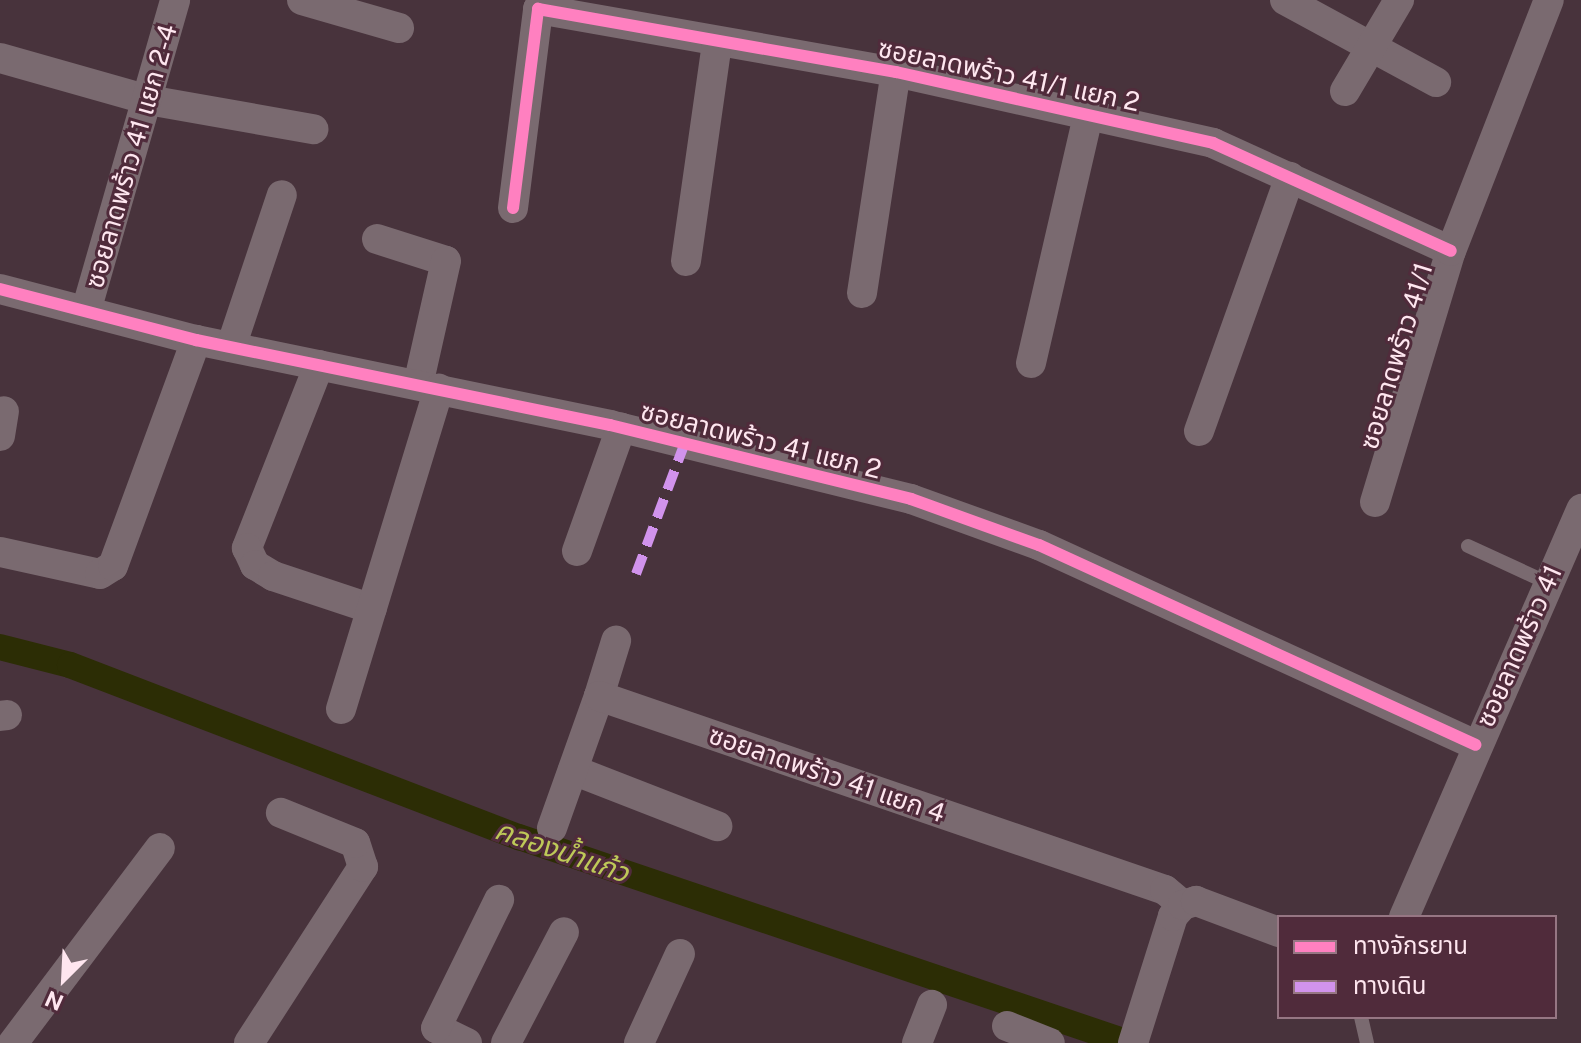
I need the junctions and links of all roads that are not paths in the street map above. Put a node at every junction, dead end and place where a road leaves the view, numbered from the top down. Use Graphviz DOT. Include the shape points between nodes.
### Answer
graph roads {
  1 [pos="175,0"];
  2 [pos="302,0"];
  3 [pos="1285,0"];
  4 [pos="1399,0"];
  5 [pos="1549,0"];
  6 [pos="399,28"];
  7 [pos="717,43"];
  8 [pos="1370,47"];
  9 [pos="0,58"];
  10 [pos="896,72"];
  11 [pos="1436,82"];
  12 [pos="1345,91"];
  13 [pos="148,100"];
  14 [pos="1089,111"];
  15 [pos="313,129"];
  16 [pos="1290,177"];
  17 [pos="282,195"];
  18 [pos="513,208"];
  19 [pos="377,239"];
  20 [pos="1451,251"];
  21 [pos="686,261"];
  22 [pos="0,289"];
  23 [pos="862,293"];
  24 [pos="86,311"];
  25 [pos="196,340"];
  26 [pos="231,347"];
  27 [pos="1031,363"];
  28 [pos="319,365"];
  29 [pos="428,387"];
  30 [pos="621,428"];
  31 [pos="1199,431"];
  32 [pos="1375,502"];
  33 [pos="1581,509"];
  34 [pos="1468,546"];
  35 [pos="577,551"];
  36 [pos="0,552"];
  37 [pos="1548,583"];
  38 [pos="372,609"];
  39 [pos="616,641"];
  40 [pos="599,696"];
  41 [pos="341,709"];
  42 [pos="1475,745"];
  43 [pos="573,770"];
  44 [pos="281,813"];
  45 [pos="717,826"];
  46 [pos="552,828"];
  47 [pos="160,848"];
  48 [pos="499,900"];
  49 [pos="1183,905"];
  50 [pos="1405,915"];
  51 [pos="1277,931"];
  52 [pos="564,932"];
  53 [pos="680,954"];
  54 [pos="932,1005"];
  55 [pos="1361,1019"];
  56 [pos="1007,1026"];
  57 [pos="1135,1035"];
  58 [pos="13,1043"];
  59 [pos="249,1043"];
  60 [pos="467,1043"];
  61 [pos="506,1043"];
  62 [pos="639,1043"];
  63 [pos="917,1043"];
  64 [pos="1050,1043"];
  65 [pos="1367,1043"];
  1 -- 13 [label="street, ซอยลาดพร้าว 41 แยก 2-4"];
  2 -- 6 [label="street"];
  3 -- 8 [label="street"];
  4 -- 8 [label="street"];
  5 -- 20 [label="street, ซอยลาดพร้าว 41/1"];
  7 -- 10 [label="street, ซอยลาดพร้าว 41/1 แยก 2"];
  7 -- 18 [label="street, ซอยลาดพร้าว 41/1 แยก 2" via="538,9"];
  7 -- 21 [label="street"];
  8 -- 11 [label="street"];
  8 -- 12 [label="street"];
  9 -- 13 [label="street"];
  10 -- 14 [label="street, ซอยลาดพร้าว 41/1 แยก 2"];
  10 -- 23 [label="street"];
  13 -- 15 [label="street"];
  13 -- 24 [label="street, ซอยลาดพร้าว 41 แยก 2-4"];
  14 -- 16 [label="street, ซอยลาดพร้าว 41/1 แยก 2" via="1213,143"];
  14 -- 27 [label="street"];
  16 -- 20 [label="street, ซอยลาดพร้าว 41/1 แยก 2"];
  16 -- 31 [label="street"];
  17 -- 26 [label="street"];
  19 -- 29 [label="street" via="446,261"];
  20 -- 32 [label="street, ซอยลาดพร้าว 41/1"];
  22 -- 24 [label="street, ซอยลาดพร้าว 41 แยก 2"];
  24 -- 25 [label="street, ซอยลาดพร้าว 41 แยก 2"];
  25 -- 26 [label="street, ซอยลาดพร้าว 41 แยก 2"];
  25 -- 36 [label="street" via="113,566 100,574"];
  26 -- 28 [label="street, ซอยลาดพร้าว 41 แยก 2"];
  28 -- 29 [label="street, ซอยลาดพร้าว 41 แยก 2"];
  28 -- 38 [label="street" via="247,548 255,565 273,576"];
  29 -- 30 [label="street, ซอยลาดพร้าว 41 แยก 2"];
  29 -- 38 [label="street"];
  30 -- 35 [label="street"];
  30 -- 42 [label="street, ซอยลาดพร้าว 41 แยก 2" via="911,499 1025,540"];
  33 -- 37 [label="street, ซอยลาดพร้าว 41"];
  34 -- 37 [label="lane"];
  37 -- 42 [label="street, ซอยลาดพร้าว 41"];
  38 -- 41 [label="street"];
  39 -- 40 [label="street"];
  40 -- 43 [label="street"];
  40 -- 49 [label="street, ซอยลาดพร้าว 41 แยก 4" via="1165,890"];
  42 -- 50 [label="street, ซอยลาดพร้าว 41"];
  43 -- 45 [label="street"];
  43 -- 46 [label="street"];
  44 -- 59 [label="street" via="355,843 363,867"];
  47 -- 58 [label="street"];
  48 -- 60 [label="street" via="436,1028"];
  49 -- 51 [label="street" via="1196,901"];
  49 -- 57 [label="street" via="1173,916"];
  52 -- 61 [label="street"];
  53 -- 62 [label="street"];
  54 -- 63 [label="street"];
  55 -- 65 [label="lane"];
  56 -- 64 [label="street"];
}
